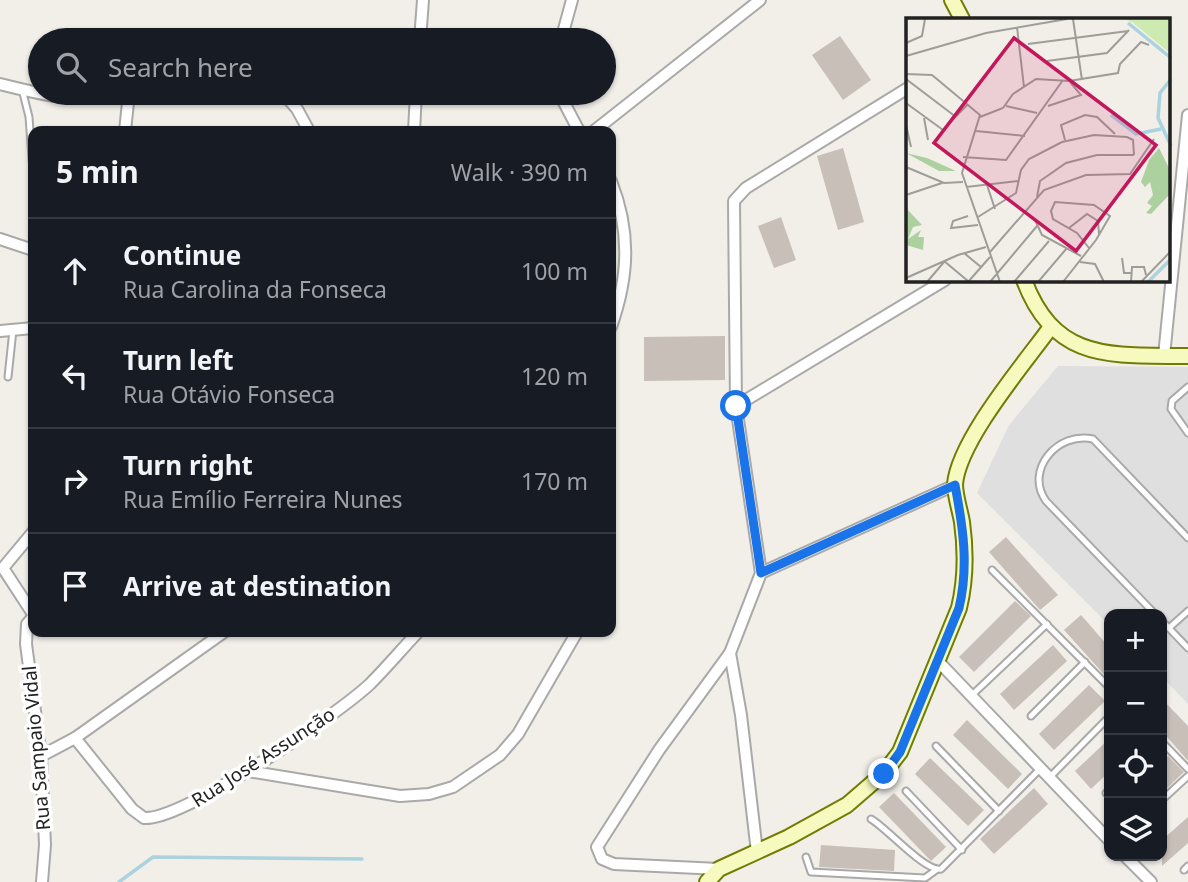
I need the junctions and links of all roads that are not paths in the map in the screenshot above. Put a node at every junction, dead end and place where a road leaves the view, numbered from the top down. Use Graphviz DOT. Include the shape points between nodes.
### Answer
graph roads {
  1 [pos="424,0"];
  2 [pos="572,0"];
  3 [pos="952,0"];
  4 [pos="756,1"];
  5 [pos="961,18"];
  6 [pos="421,28"];
  7 [pos="564,28"];
  8 [pos="0,84"];
  9 [pos="22,89"];
  10 [pos="906,89"];
  11 [pos="28,90"];
  12 [pos="127,105"];
  13 [pos="294,105"];
  14 [pos="415,105"];
  15 [pos="565,105"];
  16 [pos="415,115"];
  17 [pos="1188,115"];
  18 [pos="30,126"];
  19 [pos="125,126"];
  20 [pos="306,126"];
  21 [pos="414,126"];
  22 [pos="422,126"];
  23 [pos="576,126"];
  24 [pos="600,126"];
  25 [pos="616,194"];
  26 [pos="1182,227"];
  27 [pos="0,239"];
  28 [pos="28,248"];
  29 [pos="942,282"];
  30 [pos="1025,282"];
  31 [pos="616,312"];
  32 [pos="28,328"];
  33 [pos="1050,328"];
  34 [pos="13,330"];
  35 [pos="0,331"];
  36 [pos="1164,356"];
  37 [pos="1188,356"];
  38 [pos="8,377"];
  39 [pos="1188,387"];
  40 [pos="736,406"];
  41 [pos="1188,433"];
  42 [pos="955,485"];
  43 [pos="28,538"];
  44 [pos="1188,538"];
  45 [pos="992,570"];
  46 [pos="761,573"];
  47 [pos="28,607"];
  48 [pos="1150,609"];
  49 [pos="1188,611"];
  50 [pos="28,622"];
  51 [pos="1047,624"];
  52 [pos="1169,628"];
  53 [pos="217,637"];
  54 [pos="413,637"];
  55 [pos="574,637"];
  56 [pos="1188,648"];
  57 [pos="730,653"];
  58 [pos="937,660"];
  59 [pos="1085,662"];
  60 [pos="1104,682"];
  61 [pos="971,696"];
  62 [pos="1031,716"];
  63 [pos="1104,722"];
  64 [pos="75,738"];
  65 [pos="936,746"];
  66 [pos="1167,747"];
  67 [pos="41,756"];
  68 [pos="1040,769"];
  69 [pos="1188,769"];
  70 [pos="248,772"];
  71 [pos="1188,776"];
  72 [pos="1049,778"];
  73 [pos="906,791"];
  74 [pos="1164,798"];
  75 [pos="999,811"];
  76 [pos="871,819"];
  77 [pos="1104,835"];
  78 [pos="962,850"];
  79 [pos="757,852"];
  80 [pos="806,857"];
  81 [pos="1130,861"];
  82 [pos="719,869"];
  83 [pos="936,870"];
  84 [pos="42,882"];
  85 [pos="707,882"];
  86 [pos="1152,882"];
  1 -- 6 [label="street"];
  2 -- 7 [label="street"];
  3 -- 5 [label="street"];
  4 -- 24 [label="street"];
  8 -- 9 [label="street"];
  9 -- 11 [label="street"];
  9 -- 18 [label="lane"];
  10 -- 40 [label="street" via="746,188 734,201"];
  12 -- 19 [label="street"];
  13 -- 20 [label="street"];
  14 -- 16 [label="street"];
  15 -- 23 [label="street"];
  16 -- 21 [label="street"];
  16 -- 22 [label="street"];
  17 -- 26 [label="street"];
  25 -- 31 [label="street" via="627,242"];
  26 -- 36 [label="street"];
  27 -- 28 [label="street"];
  29 -- 40 [label="street"];
  30 -- 33 [label="street"];
  32 -- 34 [label="street"];
  33 -- 36 [label="street" via="1094,351"];
  33 -- 42 [label="street" via="992,409 968,450"];
  34 -- 35 [label="street"];
  34 -- 38 [label="lane"];
  36 -- 37 [label="street"];
  39 -- 41 [label="lane" via="1172,401 1171,409"];
  40 -- 46 [label="street"];
  42 -- 46 [label="street"];
  42 -- 58 [label="street" via="965,583"];
  43 -- 47 [label="street" via="3,568"];
  44 -- 48 [label="lane" via="1102,444 1085,437 1058,446 1037,475 1040,492"];
  45 -- 51 [label="lane"];
  46 -- 57 [label="street"];
  49 -- 52 [label="lane"];
  50 -- 67 [label="street, Rua Sampaio Vidal" via="26,644"];
  51 -- 59 [label="lane"];
  51 -- 61 [label="lane"];
  52 -- 56 [label="lane"];
  53 -- 64 [label="street"];
  54 -- 70 [label="street, Rua José Assunção" via="369,685"];
  55 -- 70 [label="street" via="518,734 500,755 453,787 400,796"];
  57 -- 79 [label="street"];
  57 -- 82 [label="street" via="659,750 597,847 602,859 614,864"];
  58 -- 61 [label="street"];
  58 -- 79 [label="street" via="900,752 884,774 847,805"];
  59 -- 60 [label="lane"];
  59 -- 62 [label="lane"];
  61 -- 68 [label="street"];
  63 -- 72 [label="lane"];
  64 -- 67 [label="street"];
  64 -- 70 [label="street, Rua José Assunção" via="132,809 145,818 186,807"];
  65 -- 75 [label="lane"];
  66 -- 69 [label="lane"];
  67 -- 84 [label="street, Rua Sampaio Vidal"];
  68 -- 72 [label="street"];
  68 -- 75 [label="lane"];
  71 -- 74 [label="lane"];
  72 -- 77 [label="street"];
  73 -- 78 [label="lane"];
  75 -- 78 [label="lane"];
  76 -- 83 [label="lane"];
  78 -- 83 [label="lane"];
  79 -- 82 [label="street"];
  80 -- 83 [label="lane" via="811,872 925,878"];
  81 -- 86 [label="street"];
  82 -- 85 [label="street"];
}
